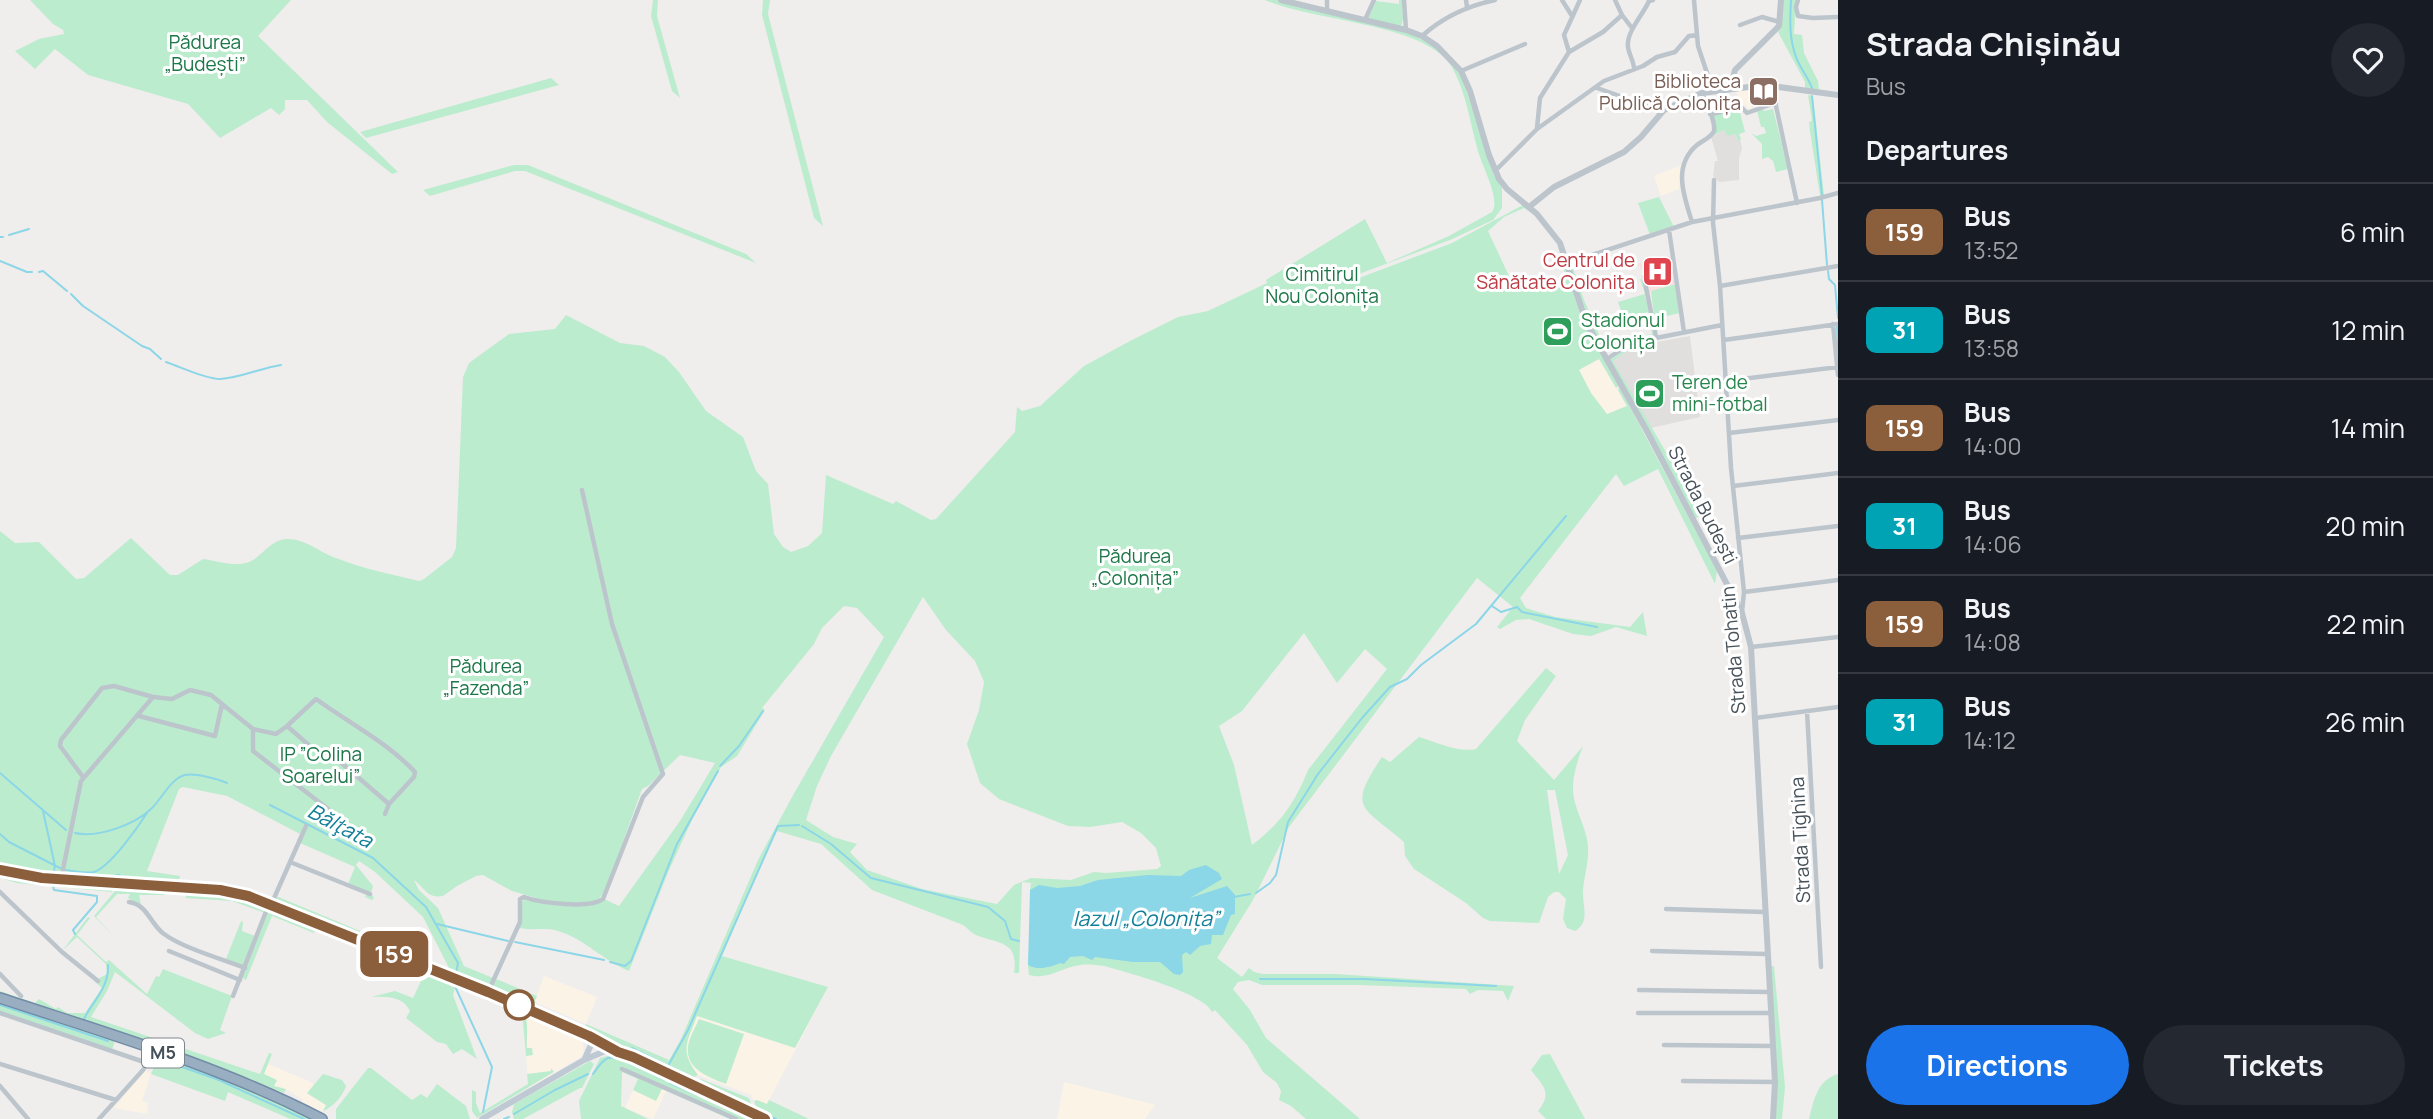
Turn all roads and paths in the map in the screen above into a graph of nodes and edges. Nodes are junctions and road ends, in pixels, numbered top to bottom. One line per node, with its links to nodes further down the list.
1 (1283, 0): 15 (street, Strada Budești)
2 (1327, 0): 15 (street)
3 (1374, 0): 19 (street)
4 (1404, 0): 23 (street)
5 (1466, 0): 14 (street)
6 (1495, 0): 14 (street)
7 (1562, 0): 17 (street)
8 (1580, 0): 17 (street)
9 (1615, 0): 16 (street)
10 (1650, 0): 22 (street)
11 (1694, 0): 24 (street)
12 (1781, 0): 20 (street)
13 (1798, 0): 18 (street)
14 (1467, 7): 25 (street)
15 (1327, 12): 19 (street, Strada Budești)
16 (1622, 15): 22 (street); 27 (street)
17 (1572, 16): 27 (street)
18 (1838, 18)
19 (1366, 20): 23 (street, Strada Budești)
20 (1780, 24): 21 (street); 32 (street)
21 (1740, 26)
22 (1632, 28): 28 (street)
23 (1406, 30): 25 (street, Strada Budești)
24 (1697, 35): 28 (street); 33 (street)
25 (1422, 36): 29 (street, Strada Budești)
26 (1525, 44): 29 (street)
27 (1569, 52): 39 (street)
28 (1634, 69): 31 (street)
29 (1461, 71): 40 (street, Strada Budești)
30 (1775, 86): 32 (street); 35 (street); 36 (street)
31 (1597, 88): 37 (street); 39 (street)
32 (1730, 88): 33 (street)
33 (1713, 91): 34 (street)
34 (1703, 93): 37 (street); 38 (street)
35 (1838, 95)
36 (1775, 103): 38 (street); 43 (street)
37 (1660, 113): 44 (street)
38 (1710, 114): 46 (street)
39 (1537, 128): 40 (street)
40 (1495, 171): 44 (street, Strada Budești)
41 (1714, 180): 45 (street, Strada Tohatin)
42 (1838, 193): 43 (street)
43 (1797, 203): 45 (street)
44 (1529, 207): 48 (street, Strada Budești)
45 (1713, 217): 46 (street); 51 (street, Strada Tohatin)
46 (1692, 222): 47 (street)
47 (1670, 230): 48 (street); 54 (street)
48 (1566, 260): 58 (street, Strada Budești)
49 (1838, 266): 51 (street)
50 (1644, 277): 55 (street)
51 (1720, 286): 53 (street, Strada Tohatin)
52 (1836, 324): 56 (street); 60 (street)
53 (1722, 325): 54 (street); 56 (street, Strada Tohatin)
54 (1684, 332): 55 (street)
55 (1656, 337): 57 (street)
56 (1724, 340): 62 (street, Strada Tohatin)
57 (1632, 342): 58 (street); 59 (street)
58 (1600, 349): 59 (street, Strada Budești)
59 (1606, 360): 72 (street, Strada Budești)
60 (1838, 367): 61 (street); 62 (street)
61 (1838, 375)
62 (1726, 381): 64 (street, Strada Tohatin)
63 (1838, 420): 64 (street)
64 (1729, 433): 66 (street, Strada Tohatin)
65 (1838, 473): 66 (street)
66 (1733, 486): 69 (street, Strada Tohatin)
67 (582, 490): 106 (street)
68 (1838, 526): 69 (street)
69 (1738, 538): 71 (street, Strada Tohatin)
70 (1838, 580): 71 (street)
71 (1744, 592): 72 (street, Strada Tohatin)
72 (1742, 613): 74 (street, Strada Tohatin)
73 (1838, 637): 74 (street)
74 (1751, 647): 80 (street, Strada Tohatin)
75 (153, 697): 76 (street); 79 (street); 83 (street)
76 (222, 704): 79 (street); 82 (street)
77 (1838, 707): 78 (street)
78 (1807, 711): 80 (street); 100 (street, Strada Tighina)
79 (139, 716): 83 (street)
80 (1755, 718): 96 (street, Strada Tohatin)
81 (288, 726): 82 (street); 84 (street); 84 (street)
82 (253, 729): 86 (street)
83 (83, 777): 90 (street)
84 (389, 804): 85 (street)
85 (385, 814)
86 (332, 822)
87 (306, 826): 88 (street)
88 (290, 862): 92 (street); 94 (street)
89 (0, 870): 90 (street)
90 (61, 879): 94 (street)
91 (0, 892): 104 (street)
92 (370, 894)
93 (128, 902): 101 (street)
94 (270, 905): 101 (street); 106 (street)
95 (1666, 909): 96 (street)
96 (1764, 912): 99 (street, Strada Tohatin)
97 (169, 951): 103 (street)
98 (1652, 951): 99 (street)
99 (1766, 954): 107 (street, Strada Tohatin)
100 (1821, 967)
101 (245, 968): 103 (street)
102 (0, 975): 108 (street)
103 (240, 980): 109 (street)
104 (98, 981)
105 (1639, 990): 107 (street)
106 (488, 992): 114 (street)
107 (1769, 992): 113 (street, Strada Tohatin)
108 (21, 996)
109 (233, 996)
110 (0, 998): 117 (highway, M5)
111 (0, 1013): 120 (street)
112 (1638, 1013): 113 (street)
113 (1770, 1013): 116 (street, Strada Tohatin)
114 (586, 1035): 118 (street); 119 (main road)
115 (1664, 1045): 116 (street)
116 (1773, 1046): 124 (street, Strada Tohatin)
117 (154, 1050): 120 (street); 129 (highway, M5)
118 (618, 1052): 119 (main road); 132 (main road)
119 (584, 1060): 130 (main road)
120 (148, 1063): 126 (street)
121 (0, 1064): 126 (street)
122 (622, 1069): 131 (street)
123 (1683, 1081): 124 (street)
124 (1775, 1082): 133 (street, Strada Tohatin)
125 (0, 1086): 127 (street)
126 (116, 1100): 128 (street)
127 (29, 1119)
128 (99, 1119)
129 (322, 1119)
130 (482, 1119)
131 (736, 1119)
132 (765, 1119)
133 (1773, 1119)

